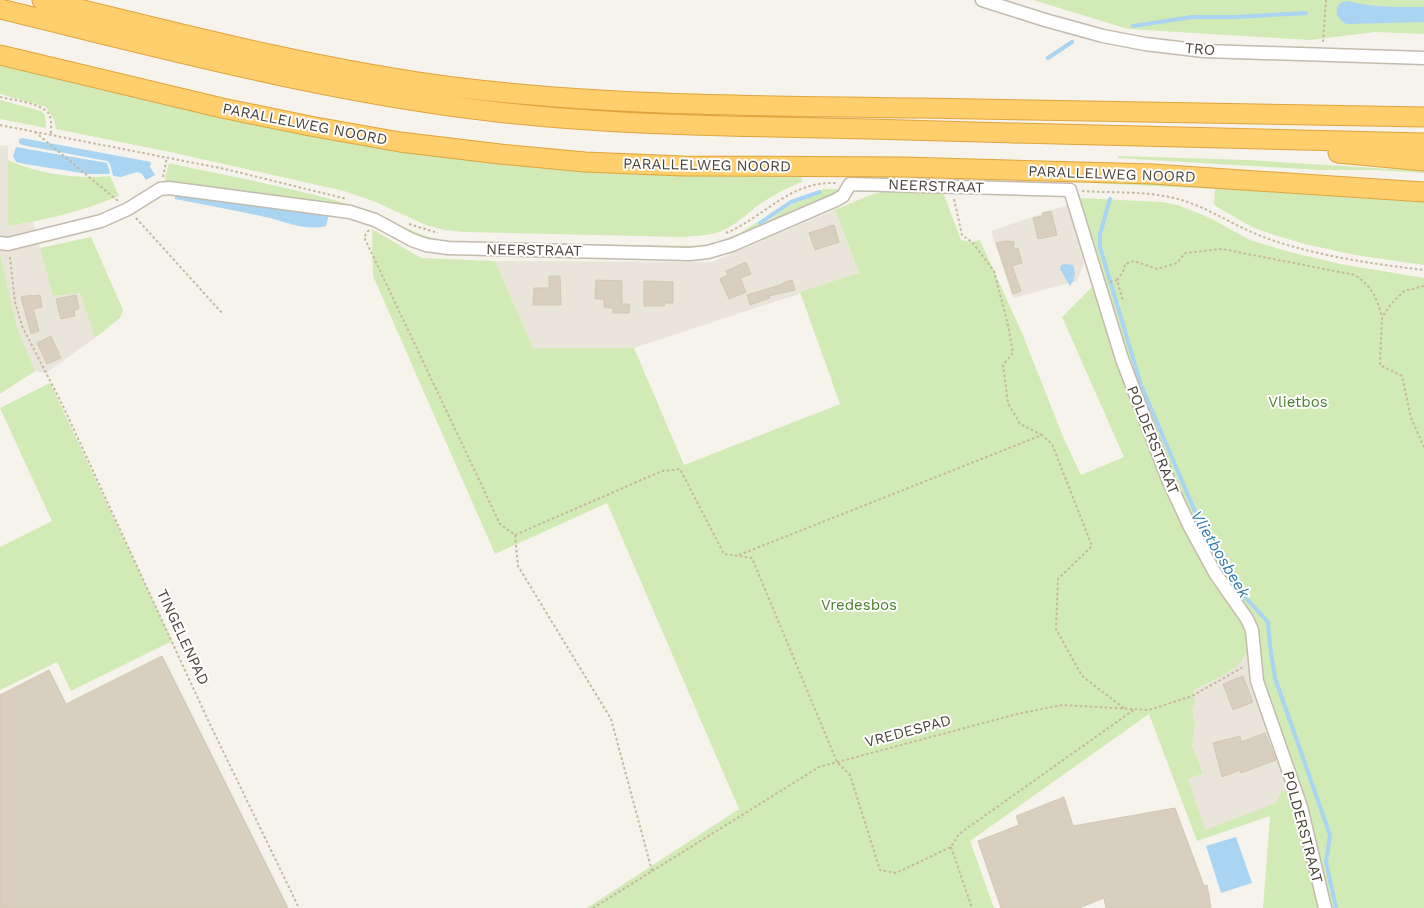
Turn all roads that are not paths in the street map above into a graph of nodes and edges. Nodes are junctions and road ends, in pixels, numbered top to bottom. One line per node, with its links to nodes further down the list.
1 (42, 0): 7 (highway)
2 (982, 0): 6 (street, TRO)
3 (3, 11): 8 (highway)
4 (0, 45): 11 (highway, PARALLELWEG NOORD)
5 (0, 55): 13 (highway, PARALLELWEG NOORD)
6 (1424, 58)
7 (1424, 117)
8 (1232, 140): 9 (highway); 10 (highway)
9 (1424, 143)
10 (1424, 161)
11 (1424, 182)
12 (1070, 190): 14 (street, NEERSTRAAT); 15 (street, POLDERSTRAAT)
13 (1424, 192)
14 (4, 243)
15 (1325, 908)

